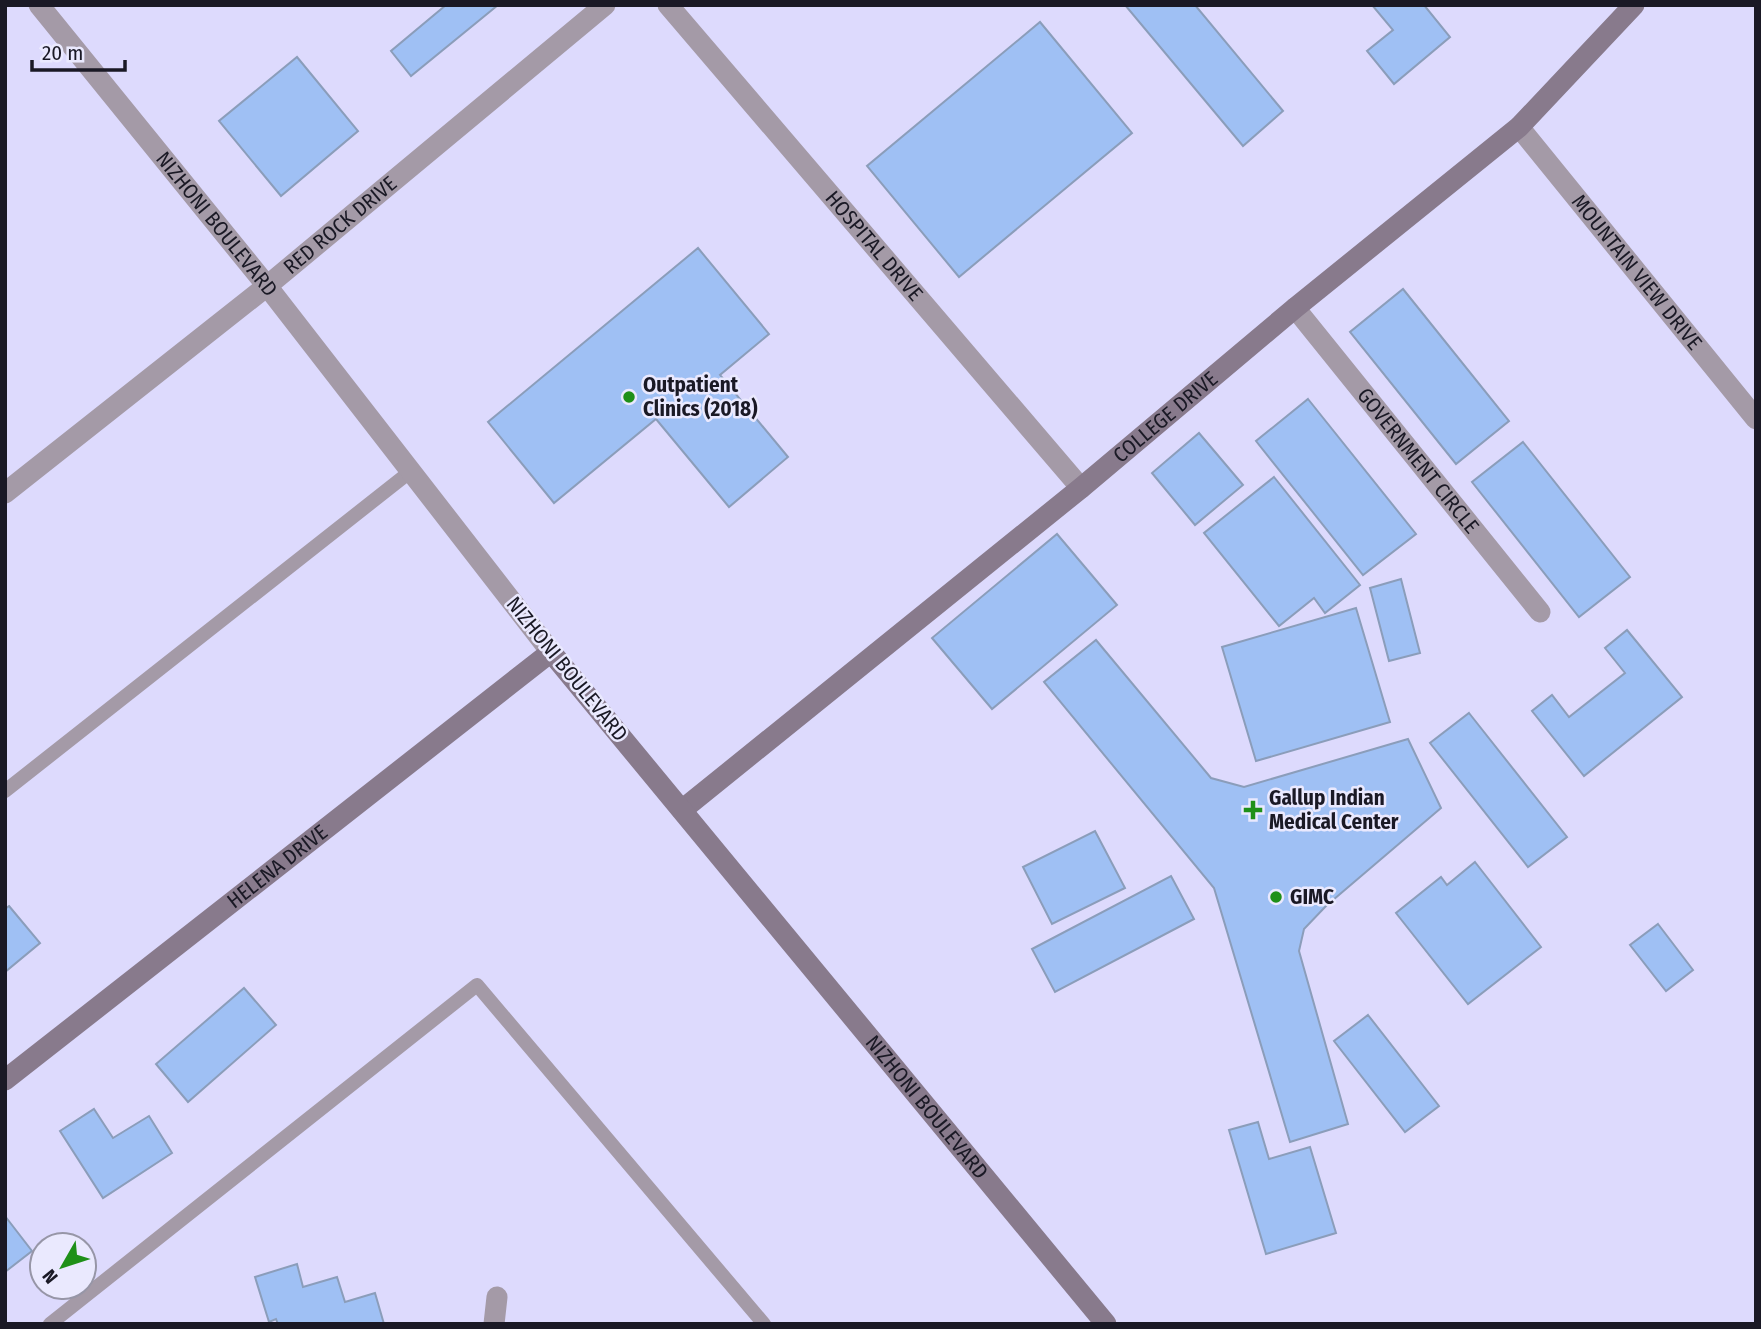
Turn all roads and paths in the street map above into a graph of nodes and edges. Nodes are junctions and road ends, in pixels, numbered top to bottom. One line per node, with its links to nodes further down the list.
1 (39, 5): 6 (street, NIZHONI BOULEVARD)
2 (605, 5): 6 (street, RED ROCK DRIVE)
3 (668, 5): 10 (street, HOSPITAL DRIVE)
4 (1634, 5): 5 (main road, COLLEGE DRIVE)
5 (1519, 127): 7 (main road, COLLEGE DRIVE); 8 (street, MOUNTAIN VIEW DRIVE)
6 (267, 286): 9 (street, NIZHONI BOULEVARD); 11 (street, RED ROCK DRIVE)
7 (1295, 308): 10 (main road, COLLEGE DRIVE); 12 (street, GOVERNMENT CIRCLE)
8 (1756, 419)
9 (411, 471): 13 (street, NIZHONI BOULEVARD); 14 (lane)
10 (1081, 488): 15 (main road, COLLEGE DRIVE)
11 (5, 493)
12 (1540, 612)
13 (551, 652): 15 (main road, NIZHONI BOULEVARD); 16 (main road, HELENA DRIVE)
14 (5, 791)
15 (682, 810): 21 (main road, NIZHONI BOULEVARD)
16 (5, 1080)
17 (497, 1297): 19 (street)
18 (50, 1324): 20 (lane)
19 (494, 1324)
20 (764, 1324)
21 (1106, 1324)

